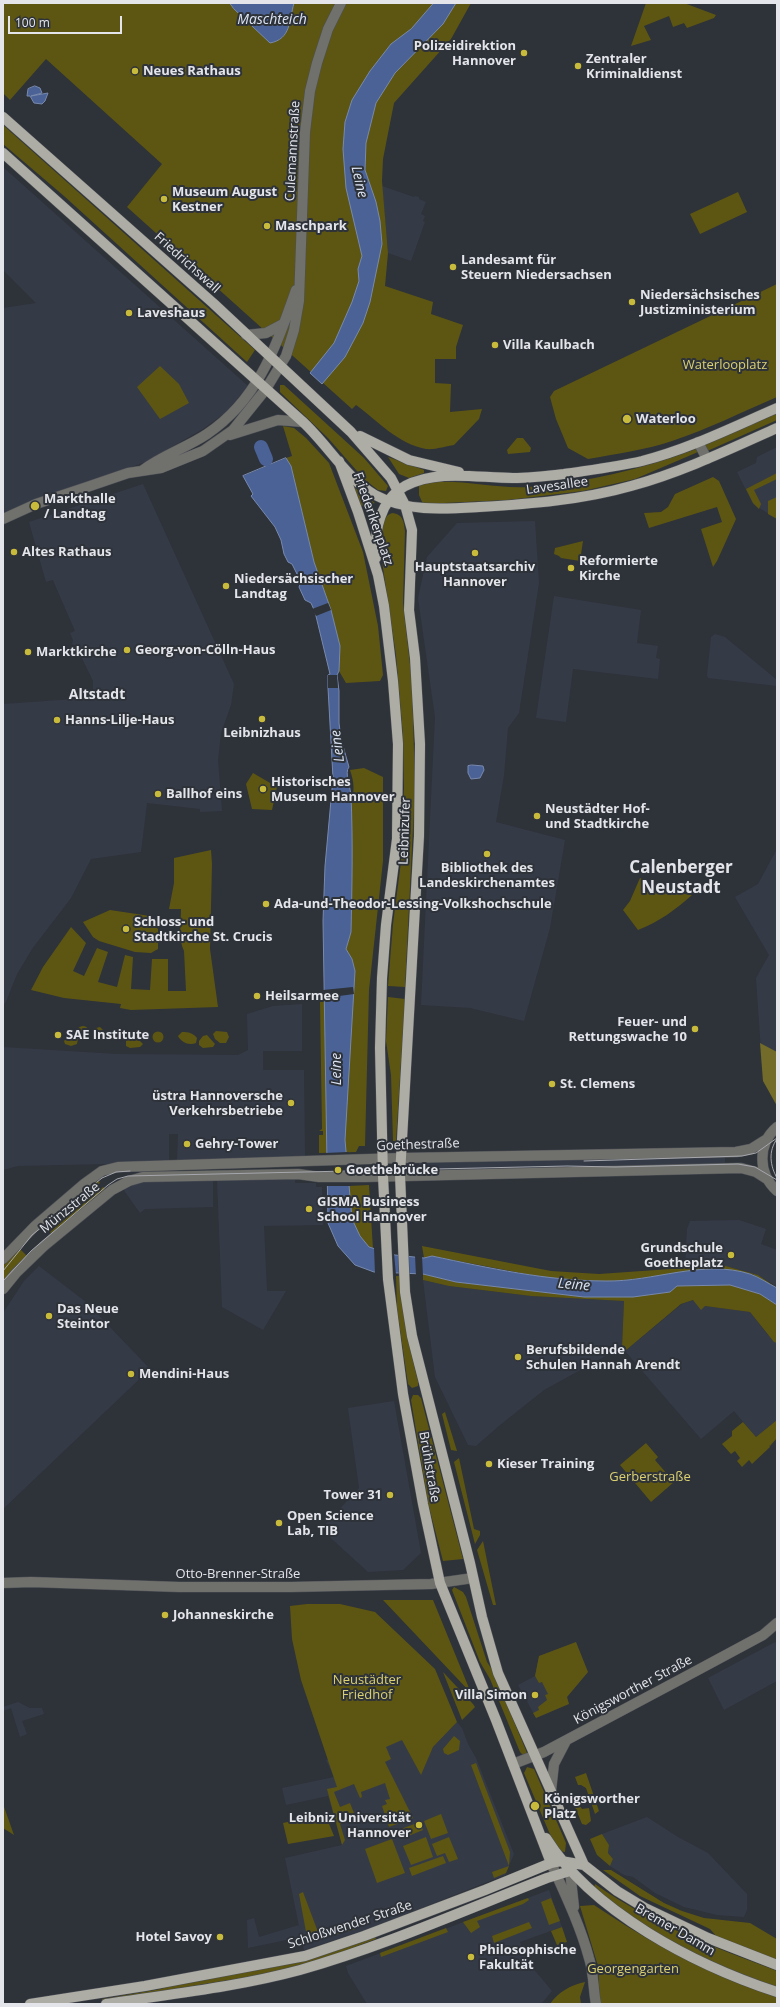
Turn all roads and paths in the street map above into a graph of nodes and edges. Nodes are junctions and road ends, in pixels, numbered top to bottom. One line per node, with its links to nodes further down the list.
1 (341, 3): 4 (street, Culemannstraße)
2 (3, 117): 6 (main road, Friedrichswall)
3 (3, 152): 9 (main road)
4 (299, 282): 5 (street, Culemannstraße); 8 (street, Culemannstraße)
5 (283, 324): 6 (street); 7 (street, Culemannstraße)
6 (246, 334): 7 (main road, Friedrichswall)
7 (271, 357): 8 (main road, Friedrichswall); 9 (street, Culemannstraße)
8 (280, 366): 10 (street, Culemannstraße); 14 (main road, Friedrichswall)
9 (257, 381): 10 (main road); 19 (street, Culemannstraße)
10 (266, 389): 12 (main road); 15 (street, Culemannstraße)
11 (777, 408): 16 (main road, Lavesallee)
12 (303, 422): 15 (street); 18 (main road)
13 (777, 428): 17 (main road, Lavesallee)
14 (351, 432): 20 (main road); 21 (main road, Friederikenplatz)
15 (222, 438): 19 (street)
16 (698, 442): 17 (street); 20 (main road, Lavesallee)
17 (707, 459): 23 (main road, Lavesallee)
18 (339, 461): 22 (main road, Friederikenplatz); 25 (main road, Friederikenplatz)
19 (143, 470): 24 (street)
20 (480, 476): 21 (main road, Friederikenplatz)
21 (399, 490): 22 (main road, Friederikenplatz); 23 (main road, Friederikenplatz)
22 (390, 501): 23 (main road, Friederikenplatz); 25 (main road, Friederikenplatz)
23 (406, 505): 28 (main road, Leibnizufer)
24 (3, 519)
25 (378, 575): 29 (main road, Leibnizufer)
26 (777, 1127): 27 (street)
27 (767, 1139): 28 (street, Goethestraße); 33 (street)
28 (401, 1158): 29 (street, Goethestraße); 31 (main road, Brühlstraße)
29 (383, 1160): 30 (street, Goethestraße); 32 (main road, Brühlstraße)
30 (175, 1171): 32 (street, Goethestraße); 34 (street, Goethestraße); 36 (street, Goethestraße)
31 (400, 1175): 32 (street, Goethestraße); 33 (street, Goethestraße); 39 (main road, Brühlstraße)
32 (383, 1176): 41 (main road, Brühlstraße)
33 (767, 1179): 35 (street)
34 (112, 1190): 38 (street, Münzstraße)
35 (777, 1191)
36 (74, 1193): 37 (street, Münzstraße)
37 (3, 1259)
38 (3, 1289)
39 (473, 1578): 41 (street, Otto-Brenner-Straße); 46 (main road, Brühlstraße)
40 (3, 1583): 41 (street, Otto-Brenner-Straße)
41 (440, 1583): 47 (main road, Brühlstraße)
42 (777, 1623): 44 (street, Königsworther Straße)
43 (777, 1631): 44 (street, Königsworther Straße)
44 (763, 1635): 45 (street, Königsworther Straße)
45 (567, 1740): 46 (street, Königsworther Straße); 48 (street)
46 (535, 1755): 47 (street, Königsworther Straße); 48 (main road)
47 (513, 1764): 50 (main road)
48 (551, 1791): 49 (main road)
49 (573, 1844): 51 (main road); 52 (main road)
50 (556, 1862): 52 (main road); 53 (street); 57 (main road, Schloßwender Straße)
51 (584, 1865): 52 (main road); 55 (main road, Bremer Damm)
52 (571, 1866): 53 (main road); 54 (street); 56 (main road, Bremer Damm)
53 (556, 1875): 54 (street); 58 (main road, Schloßwender Straße)
54 (576, 1919): 59 (street)
55 (777, 1965)
56 (777, 1992)
57 (30, 2004)
58 (106, 2004)
59 (596, 2004)

